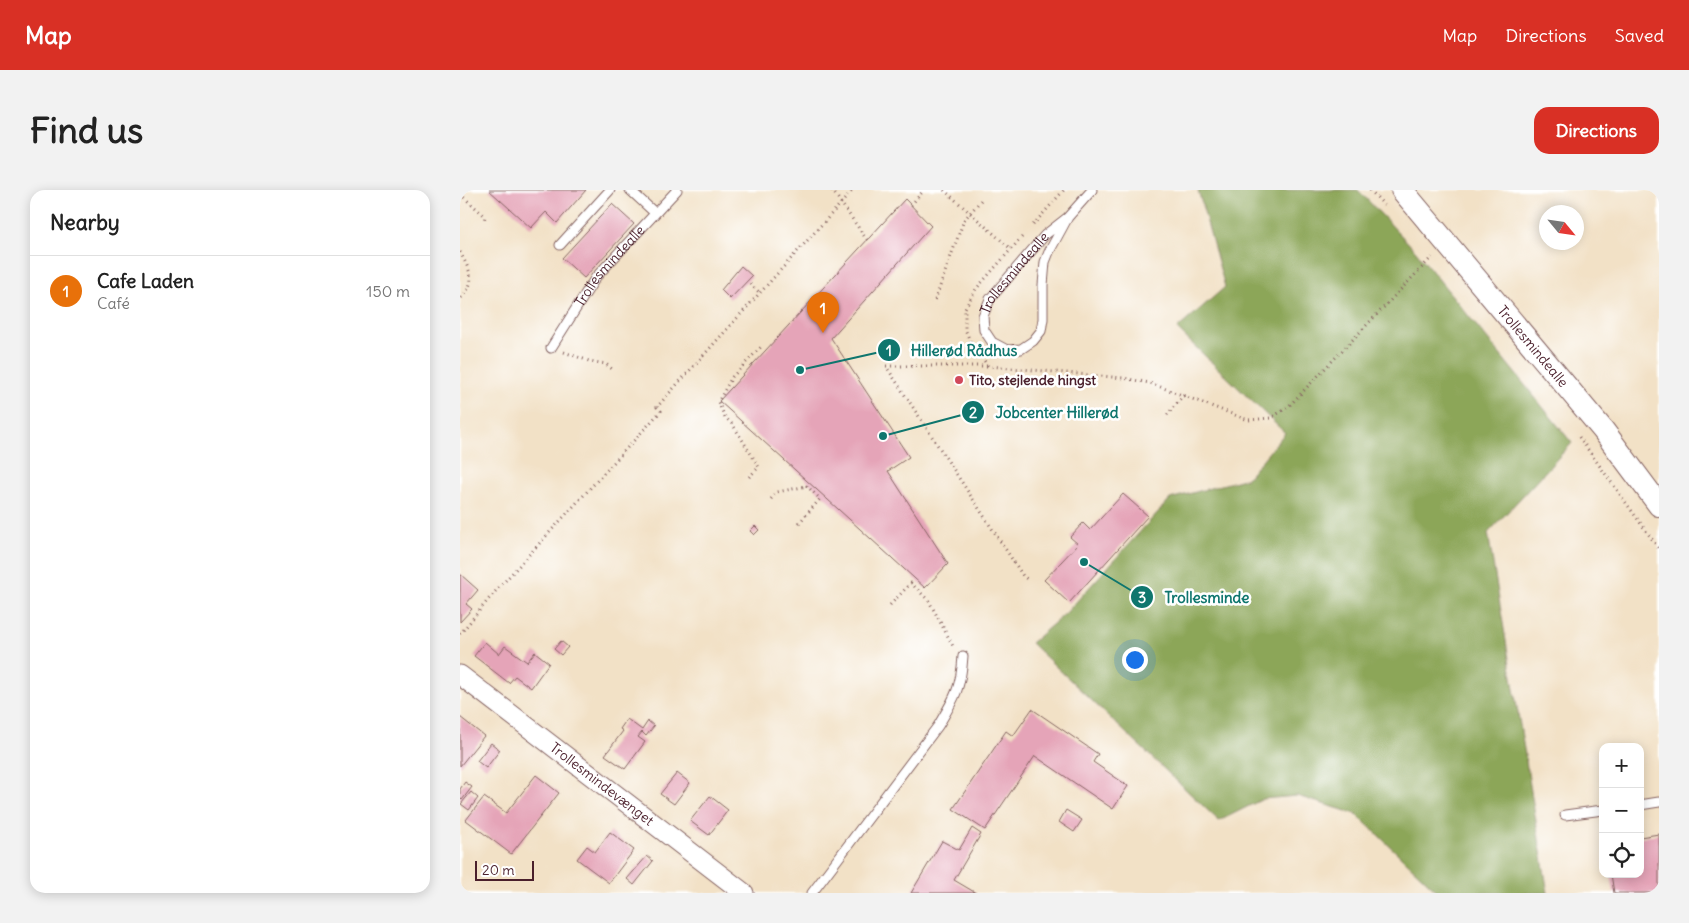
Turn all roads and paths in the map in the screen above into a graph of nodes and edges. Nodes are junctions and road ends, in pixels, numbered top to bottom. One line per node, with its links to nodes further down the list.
1 (610, 190): 25 (lane)
2 (630, 190): 17 (lane)
3 (677, 190): 17 (lane, Trollesmindealle)
4 (832, 190): 14 (path)
5 (853, 190): 14 (path)
6 (924, 190): 15 (path)
7 (944, 190): 18 (path)
8 (1064, 190): 21 (path)
9 (1092, 190): 19 (lane, Trollesmindealle)
10 (1370, 190): 16 (path)
11 (1402, 190): 24 (street, Trollesmindealle)
12 (460, 194): 20 (path)
13 (982, 199): 18 (path)
14 (841, 203): 23 (path); 32 (path)
15 (911, 205)
16 (1389, 210)
17 (655, 213): 36 (lane, Trollesmindealle)
18 (970, 213): 26 (path); 34 (path)
19 (1068, 218): 19 (lane, Trollesmindealle)
20 (484, 222)
21 (1031, 227)
22 (1024, 234): 26 (path)
23 (867, 240)
24 (1447, 242): 29 (path); 44 (street, Trollesmindealle)
25 (560, 245)
26 (1011, 249): 37 (path)
27 (460, 252): 33 (path)
28 (1425, 252): 29 (path)
29 (1430, 259): 30 (path); 39 (path)
30 (1437, 266)
31 (750, 284): 32 (path)
32 (760, 293): 51 (path)
33 (460, 299)
34 (934, 300)
35 (761, 346): 42 (path)
36 (551, 348): 38 (path)
37 (988, 366): 39 (path); 47 (path)
38 (612, 369)
39 (1184, 395): 40 (path)
40 (1166, 415)
41 (1575, 431): 46 (path)
42 (749, 477)
43 (771, 499): 45 (path)
44 (1659, 505)
45 (799, 524)
46 (1659, 549)
47 (1028, 580)
48 (919, 582): 49 (path)
49 (915, 587): 50 (path); 52 (path)
50 (890, 605)
51 (460, 634)
52 (954, 647)
53 (963, 656): 60 (lane)
54 (460, 676): 59 (street, Trollesmindevænget)
55 (1659, 802): 56 (lane)
56 (1644, 804)
57 (1599, 811): 58 (lane)
58 (1565, 815)
59 (744, 893)
60 (812, 893)

